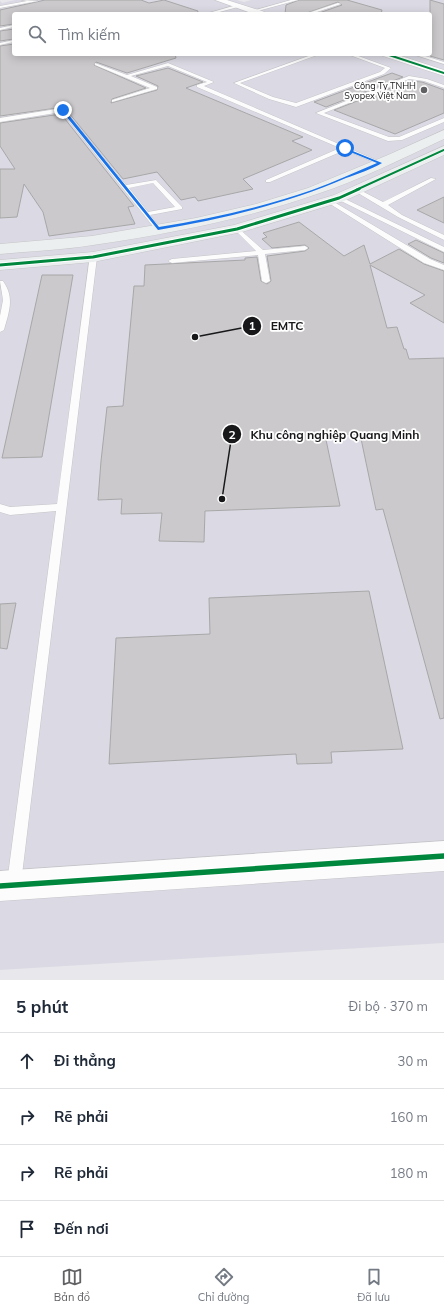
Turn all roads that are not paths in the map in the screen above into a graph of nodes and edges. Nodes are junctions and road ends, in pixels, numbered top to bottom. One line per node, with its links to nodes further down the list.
1 (24, 0): 2 (lane)
2 (37, 0): 7 (lane)
3 (219, 0): 6 (street)
4 (296, 0): 10 (lane)
5 (339, 4): 11 (lane)
6 (237, 6): 8 (lane); 9 (street)
7 (0, 7)
8 (214, 12)
9 (255, 12)
10 (261, 12)
11 (313, 12)
12 (12, 26): 13 (lane)
13 (0, 29)
14 (12, 41): 15 (lane)
15 (0, 44)
16 (312, 56): 17 (lane)
17 (355, 56)
18 (392, 56): 22 (street)
19 (421, 56): 20 (lane)
20 (444, 63)
21 (97, 64): 23 (lane)
22 (444, 73)
23 (127, 76): 25 (lane); 29 (lane)
24 (444, 86): 27 (lane)
25 (114, 101)
26 (0, 120): 34 (lane)
27 (444, 120)
28 (444, 134): 31 (street)
29 (345, 148): 31 (lane); 33 (lane)
30 (444, 150): 35 (street)
31 (380, 163): 39 (street)
32 (433, 179): 37 (lane)
33 (268, 181)
34 (124, 187): 38 (lane); 38 (lane)
35 (356, 190): 36 (street); 37 (lane)
36 (334, 199): 40 (street); 44 (lane); 49 (lane)
37 (383, 205): 41 (lane)
38 (146, 214): 39 (lane)
39 (158, 229): 43 (street)
40 (237, 229): 45 (lane); 46 (street)
41 (444, 238)
42 (304, 248): 45 (lane)
43 (0, 249)
44 (444, 250)
45 (262, 252): 47 (lane); 50 (lane)
46 (93, 257): 48 (street); 53 (lane)
47 (172, 261)
48 (0, 265)
49 (444, 268)
50 (266, 281)
51 (0, 283): 52 (lane)
52 (0, 330)
53 (62, 507): 54 (lane); 56 (lane)
54 (0, 508)
55 (444, 856): 56 (street)
56 (7, 885)

